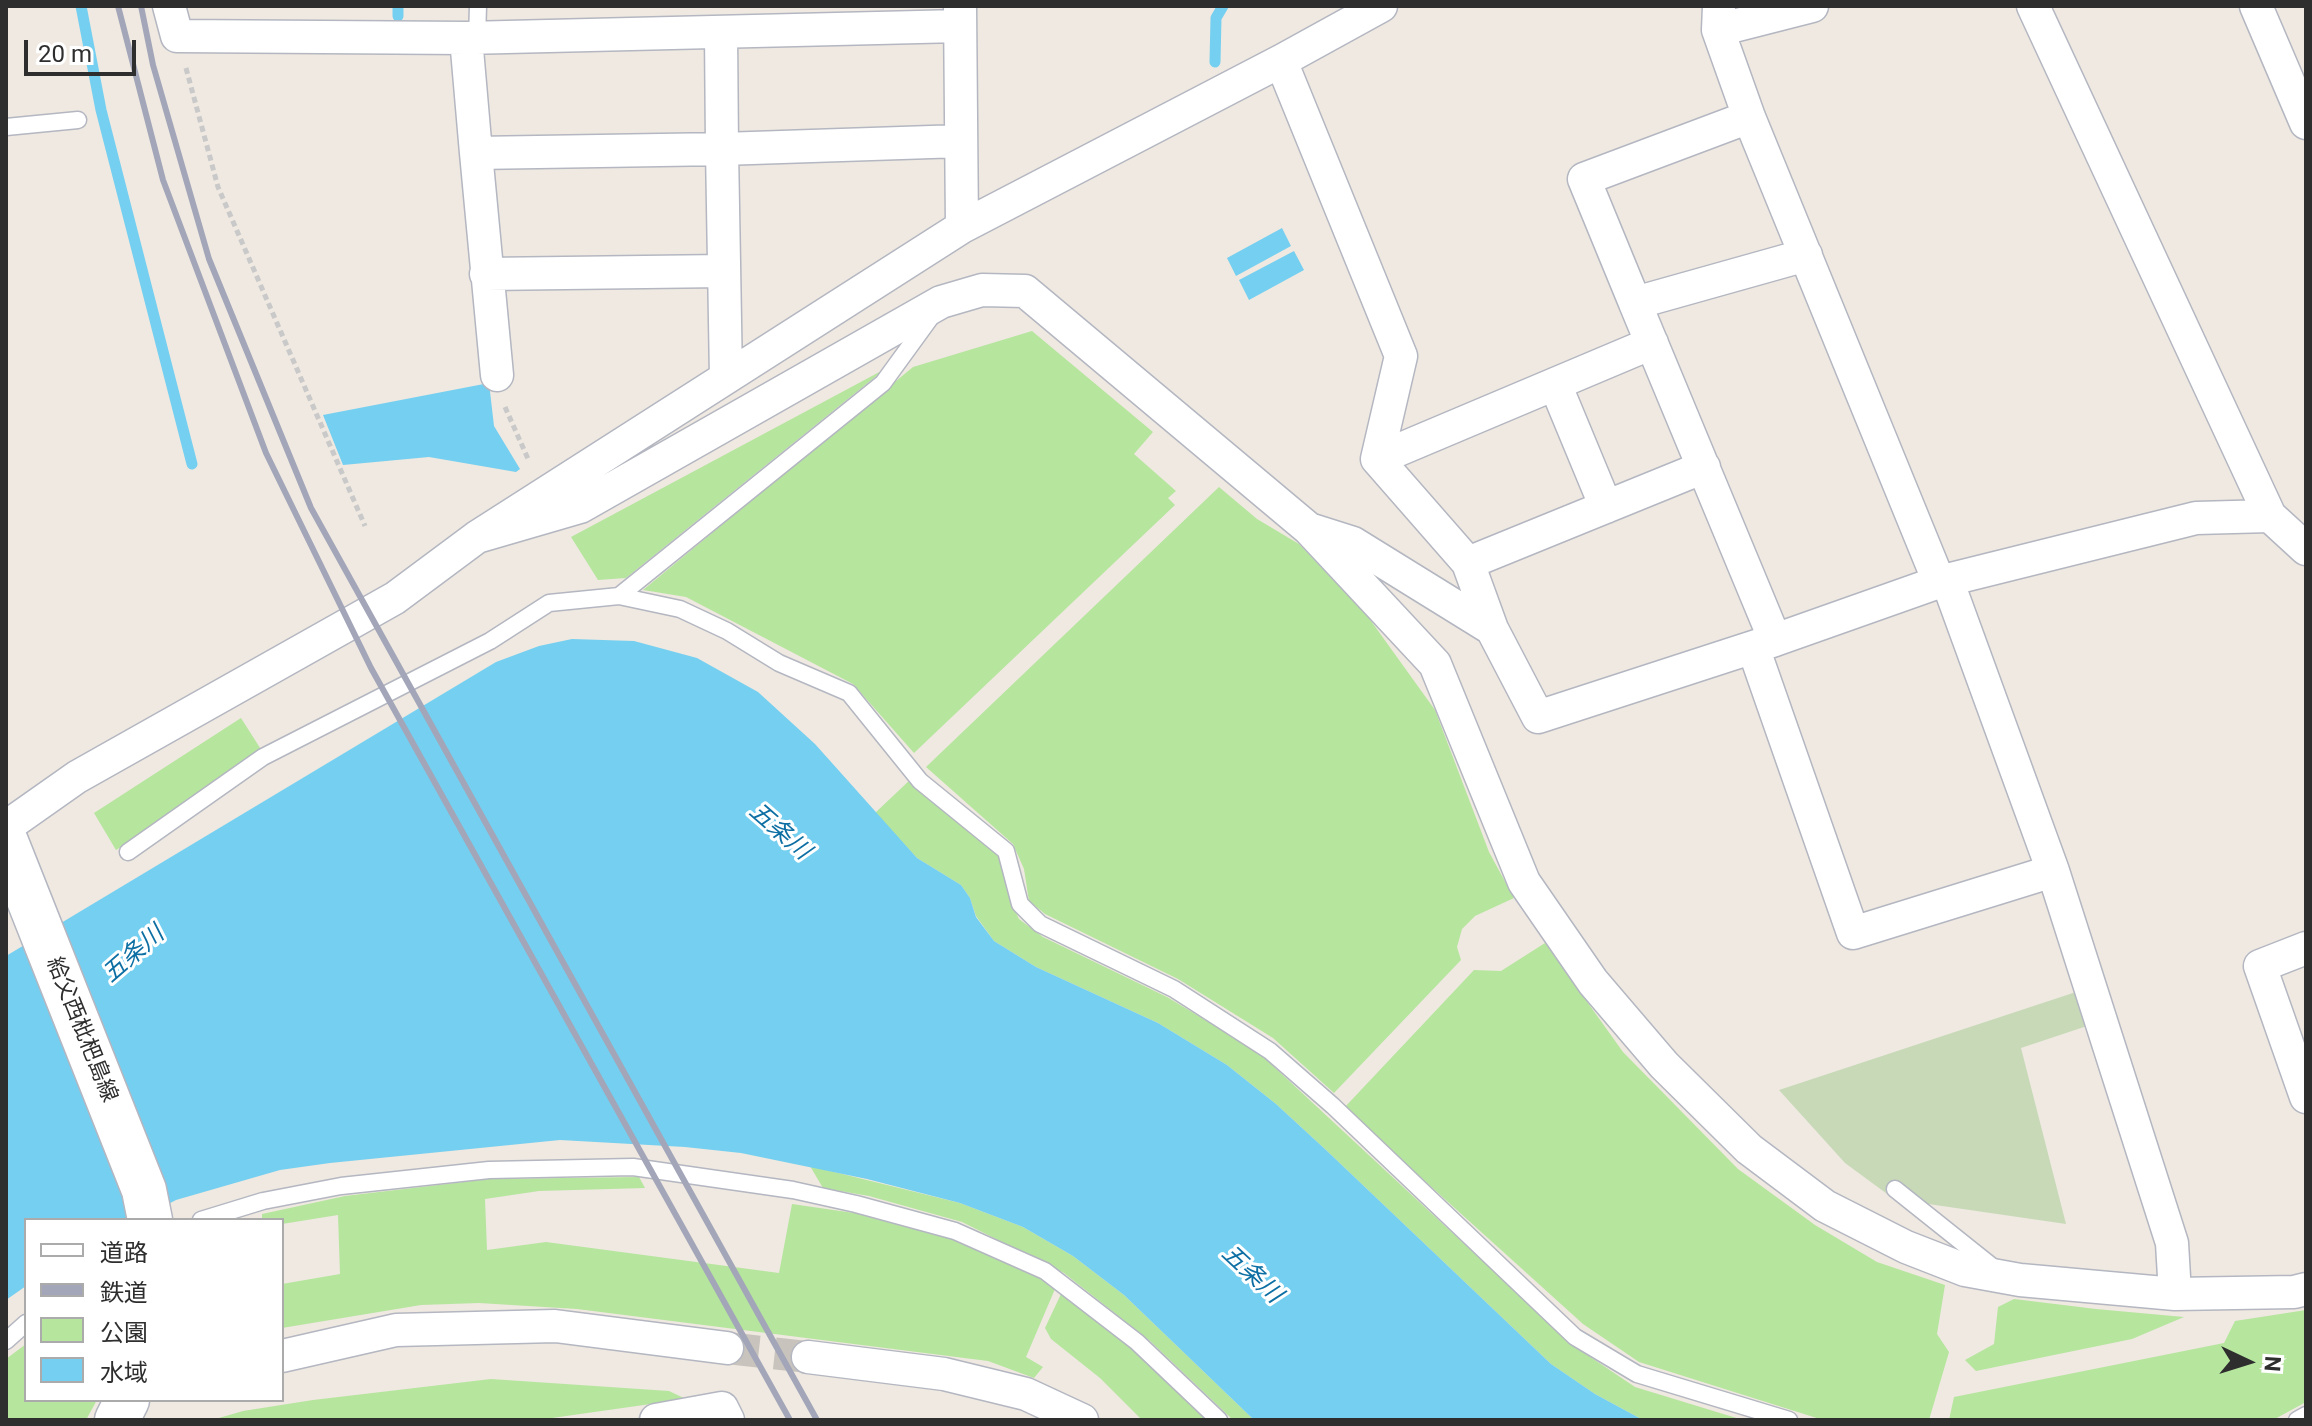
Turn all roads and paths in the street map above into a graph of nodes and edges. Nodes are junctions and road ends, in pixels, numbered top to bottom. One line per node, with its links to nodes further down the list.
1 (478, 6): 10 (lane)
2 (1381, 6): 11 (street)
3 (1812, 6): 7 (street)
4 (2033, 6): 33 (street)
5 (2256, 6): 14 (street)
6 (960, 16): 9 (street); 16 (street)
7 (1718, 18): 12 (street)
8 (173, 21): 10 (street); 34 (path)
9 (717, 24): 10 (street); 17 (street)
10 (472, 38): 18 (street)
11 (1281, 61): 19 (street); 29 (street)
12 (1749, 117): 20 (street); 24 (street)
13 (78, 120): 15 (lane)
14 (2306, 123)
15 (6, 127)
16 (961, 141): 17 (street); 19 (street)
17 (722, 149): 18 (street); 21 (street)
18 (476, 153): 22 (street)
19 (962, 227): 27 (street)
20 (1806, 255): 24 (street); 39 (street)
21 (724, 271): 22 (street); 27 (street)
22 (486, 274): 26 (street)
23 (941, 302): 35 (street); 36 (street); 40 (lane)
24 (1635, 303): 25 (street)
25 (1652, 343): 28 (street); 31 (street)
26 (497, 375): 30 (path)
27 (726, 378): 36 (street)
28 (1555, 384): 29 (street); 32 (street)
29 (1377, 459): 38 (street)
30 (529, 461)
31 (1704, 467): 32 (street); 42 (street)
32 (1606, 507): 38 (street)
33 (2270, 516): 37 (street); 39 (street)
34 (365, 526)
35 (1309, 529): 41 (street); 51 (street)
36 (477, 537): 43 (street)
37 (2306, 549)
38 (1468, 563): 41 (street)
39 (1943, 581): 42 (street); 45 (street)
40 (619, 596): 44 (lane); 66 (lane)
41 (1492, 629): 42 (street)
42 (1764, 643): 45 (street)
43 (8, 843): 49 (main road, 給父西枇杷島線)
44 (128, 852)
45 (2053, 871): 53 (street)
46 (2306, 948): 47 (street)
47 (2306, 1097)
48 (1895, 1189): 51 (lane)
49 (150, 1218)
50 (208, 1218): 65 (lane)
51 (2005, 1277): 53 (street)
52 (2306, 1289): 53 (street)
53 (2175, 1294)
54 (24, 1325): 55 (lane)
55 (6, 1341)
56 (727, 1348): 57 (street)
57 (284, 1356)
58 (808, 1357): 64 (street)
59 (126, 1402): 61 (main road)
60 (2306, 1415): 67 (lane)
61 (117, 1420)
62 (656, 1420): 63 (street)
63 (728, 1420)
64 (1082, 1420)
65 (1219, 1420)
66 (1789, 1420)
67 (2297, 1420)

